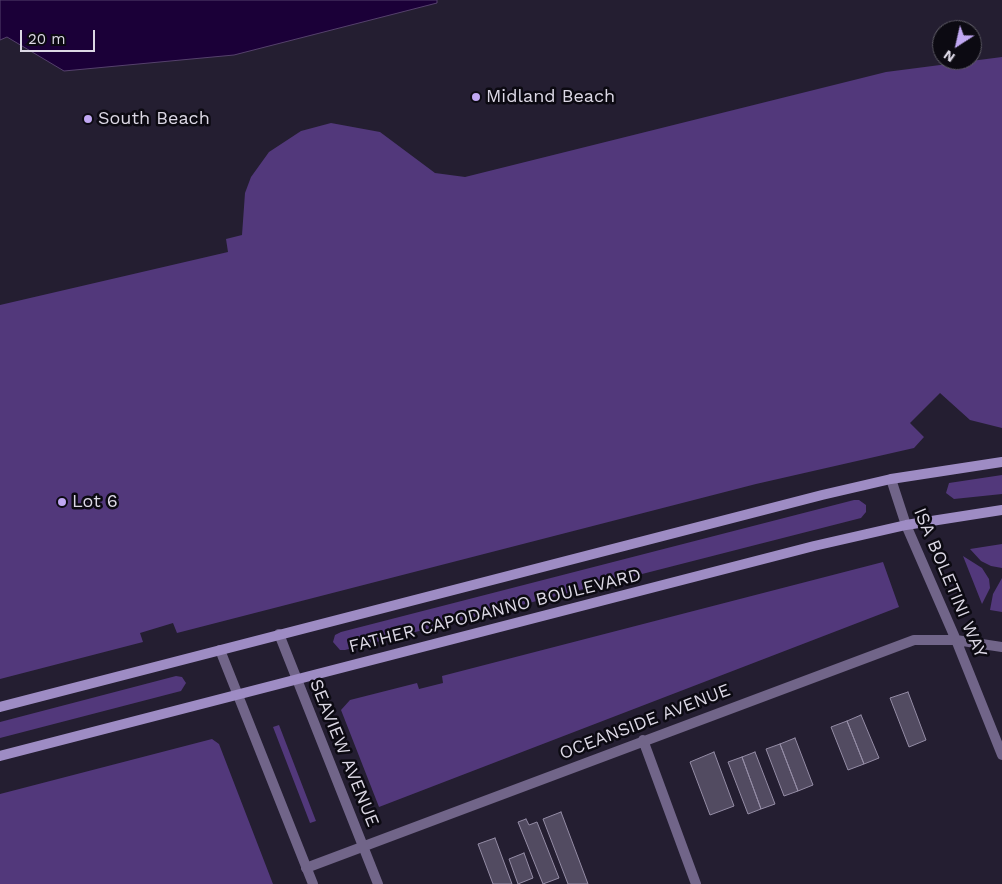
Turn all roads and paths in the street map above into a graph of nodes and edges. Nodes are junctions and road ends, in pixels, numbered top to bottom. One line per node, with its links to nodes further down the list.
1 (1002, 462): 2 (main road, FATHER CAPODANNO BOULEVARD)
2 (891, 479): 4 (street, ISA BOLETINI WAY); 5 (main road, FATHER CAPODANNO BOULEVARD)
3 (1002, 510): 4 (main road, FATHER CAPODANNO BOULEVARD)
4 (906, 525): 6 (street, ISA BOLETINI WAY); 9 (main road, FATHER CAPODANNO BOULEVARD)
5 (279, 634): 8 (main road, FATHER CAPODANNO BOULEVARD); 9 (street, SEAVIEW AVENUE)
6 (956, 640): 7 (street, OCEANSIDE AVENUE); 12 (street, OCEANSIDE AVENUE); 13 (street, ISA BOLETINI WAY)
7 (1002, 647)
8 (220, 650): 10 (street); 11 (main road, FATHER CAPODANNO BOULEVARD)
9 (297, 678): 10 (main road, FATHER CAPODANNO BOULEVARD); 15 (street, SEAVIEW AVENUE)
10 (236, 694): 14 (main road, FATHER CAPODANNO BOULEVARD); 16 (street)
11 (0, 707)
12 (642, 740): 15 (street, OCEANSIDE AVENUE); 19 (street)
13 (1002, 755)
14 (0, 756)
15 (363, 847): 16 (street, OCEANSIDE AVENUE); 18 (street, SEAVIEW AVENUE)
16 (306, 868): 17 (street)
17 (313, 884)
18 (378, 884)
19 (696, 884)

